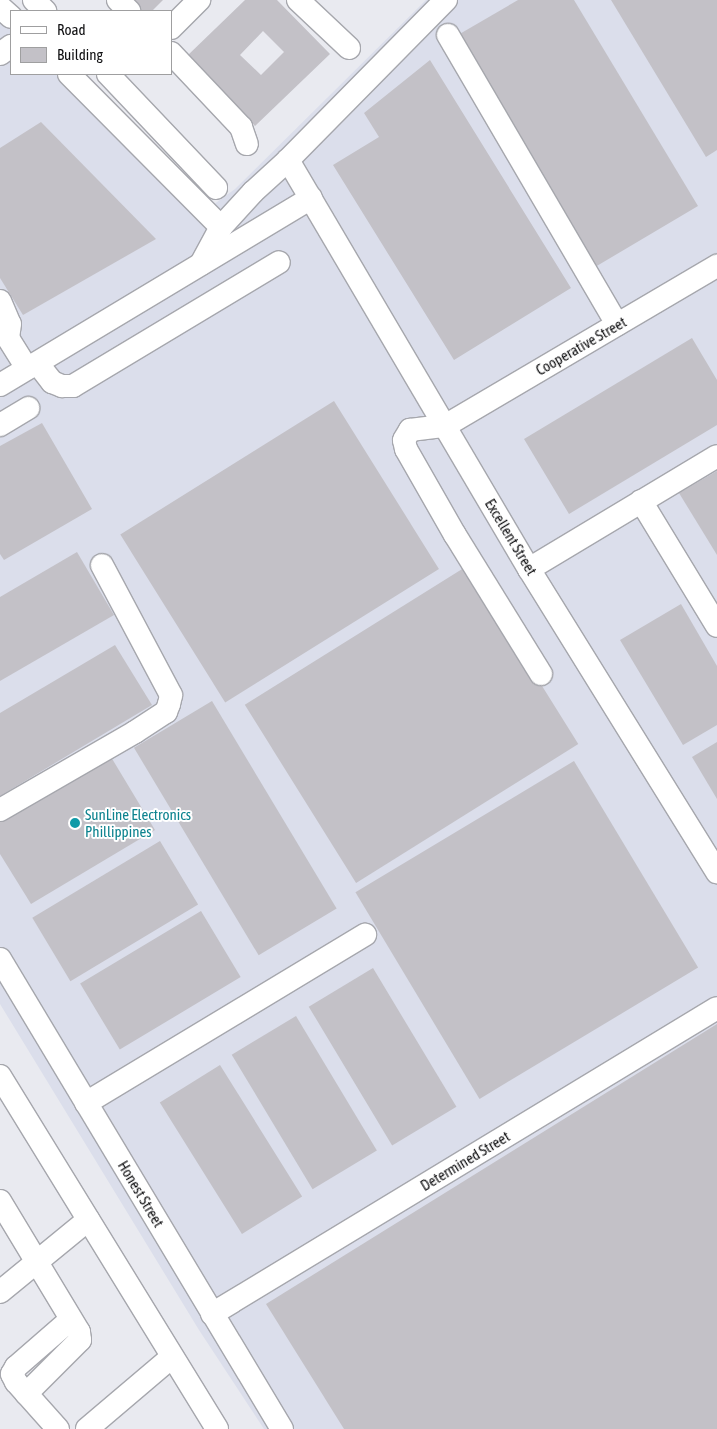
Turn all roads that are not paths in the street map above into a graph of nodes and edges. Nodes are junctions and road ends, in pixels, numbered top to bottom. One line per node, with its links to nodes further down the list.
1 (34, 0): 7 (street)
2 (118, 0): 8 (street)
3 (199, 0): 10 (street)
4 (298, 0): 12 (street)
5 (446, 0): 17 (street)
6 (0, 7): 9 (street)
7 (44, 10)
8 (129, 10)
9 (10, 17)
10 (172, 27)
11 (448, 35): 25 (street)
12 (349, 48)
13 (172, 54): 16 (street)
14 (70, 75): 20 (street)
15 (117, 77): 18 (street)
16 (247, 144)
17 (288, 160): 19 (street, Excellent Street); 20 (street)
18 (216, 188)
19 (311, 198): 22 (street); 31 (street, Excellent Street)
20 (221, 228): 22 (street)
21 (279, 262): 27 (street)
22 (201, 265): 27 (street)
23 (717, 266): 25 (street, Cooperative Street)
24 (0, 301): 26 (street)
25 (617, 324): 31 (street, Cooperative Street)
26 (4, 340): 27 (street)
27 (32, 367): 28 (street)
28 (0, 386)
29 (28, 408): 30 (street)
30 (0, 425)
31 (445, 426): 35 (street, Excellent Street); 37 (street)
32 (717, 456): 33 (street)
33 (641, 502): 35 (street); 36 (street)
34 (102, 565): 38 (street)
35 (529, 569): 39 (street, Excellent Street)
36 (717, 626)
37 (541, 674)
38 (0, 810)
39 (717, 872)
40 (365, 935): 44 (street)
41 (0, 959): 44 (street, Honest Street)
42 (717, 1008): 49 (street, Determined Street)
43 (1, 1082): 46 (street)
44 (86, 1103): 49 (street, Honest Street)
45 (1, 1205): 47 (street)
46 (88, 1220): 47 (street); 50 (street)
47 (35, 1263): 48 (street); 51 (street)
48 (0, 1292)
49 (212, 1314): 54 (street, Honest Street)
50 (172, 1357): 52 (street); 53 (street)
51 (58, 1429)
52 (87, 1429)
53 (217, 1429)
54 (282, 1429)

